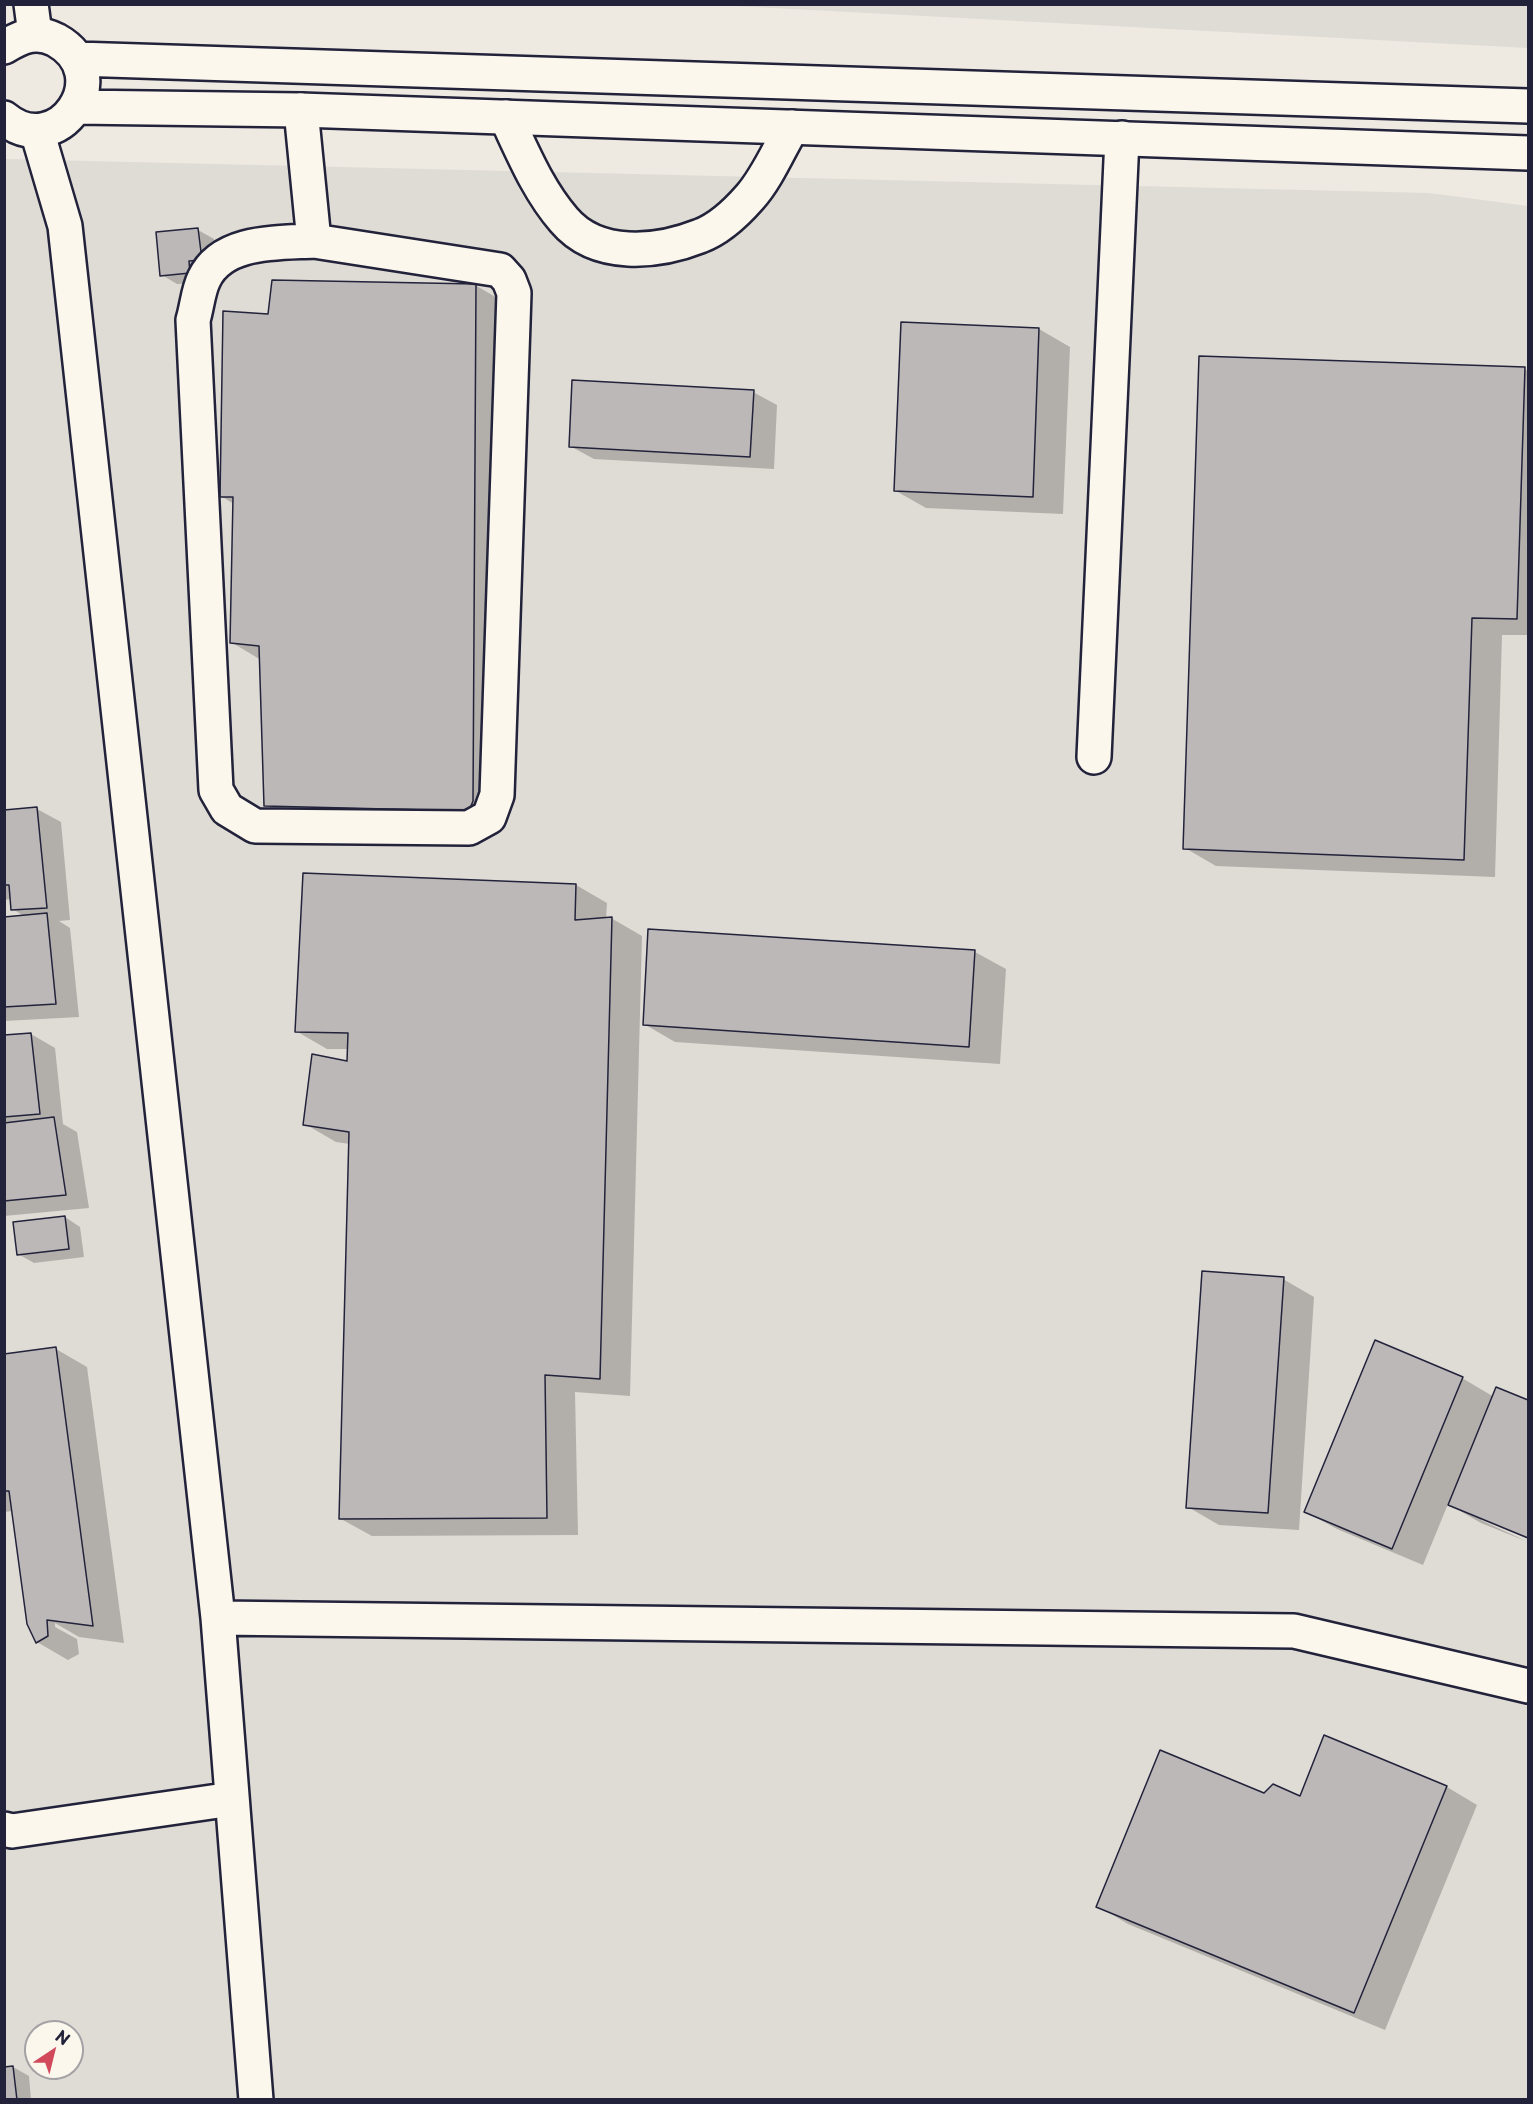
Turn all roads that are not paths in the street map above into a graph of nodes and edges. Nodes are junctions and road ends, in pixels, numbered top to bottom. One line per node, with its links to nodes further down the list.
1 (33, 19): 2 (main road); 3 (main road)
2 (4, 47)
3 (77, 59): 4 (main road); 5 (main road)
4 (1528, 106)
5 (75, 107): 6 (main road); 10 (main road)
6 (301, 110): 7 (main road); 13 (main road)
7 (506, 117): 9 (main road); 9 (main road)
8 (4, 118): 10 (main road)
9 (792, 127): 11 (main road)
10 (37, 130): 15 (main road)
11 (1122, 138): 12 (main road); 14 (main road)
12 (1528, 153)
13 (314, 241): 13 (main road)
14 (1094, 757)
15 (218, 1617): 16 (main road); 17 (main road)
16 (1528, 1686)
17 (232, 1799): 18 (main road); 19 (main road)
18 (4, 1829)
19 (256, 2100)

